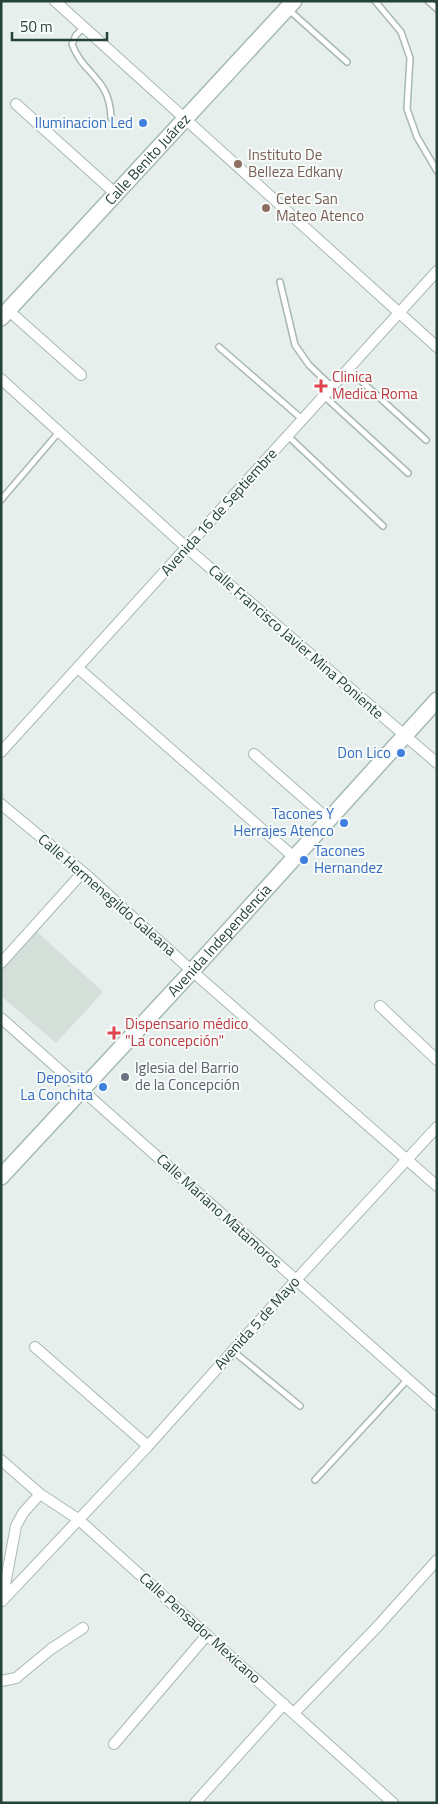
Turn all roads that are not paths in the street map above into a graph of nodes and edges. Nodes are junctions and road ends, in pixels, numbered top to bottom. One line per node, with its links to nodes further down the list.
1 (55, 1): 6 (street)
2 (375, 1): 11 (lane)
3 (428, 1): 5 (lane)
4 (291, 5): 7 (lane); 10 (main road, Calle Benito Juárez)
5 (437, 9)
6 (84, 27): 9 (lane); 10 (street)
7 (347, 62)
8 (16, 104): 12 (street)
9 (111, 118)
10 (184, 120): 12 (main road, Calle Benito Juárez); 15 (street)
11 (437, 171)
12 (116, 194): 16 (main road, Calle Benito Juárez)
13 (437, 271): 15 (street, Avenida 16 de Septiembre)
14 (280, 282): 22 (lane)
15 (399, 313): 18 (street); 19 (street, Avenida 16 de Septiembre)
16 (5, 314): 20 (street)
17 (219, 347): 24 (lane)
18 (437, 347)
19 (348, 369): 22 (street, Avenida 16 de Septiembre); 27 (lane)
20 (81, 375)
21 (1, 379): 25 (street, Calle Francisco Javier Mina Poniente)
22 (332, 387): 23 (street, Avenida 16 de Septiembre)
23 (324, 396): 24 (street, Avenida 16 de Septiembre); 28 (lane)
24 (302, 420): 26 (street, Avenida 16 de Septiembre)
25 (59, 432): 29 (lane); 31 (street, Calle Francisco Javier Mina Poniente)
26 (288, 436): 30 (lane); 31 (street, Avenida 16 de Septiembre)
27 (426, 440)
28 (408, 473)
29 (1, 500)
30 (383, 526)
31 (187, 548): 32 (street, Avenida 16 de Septiembre); 34 (street, Calle Francisco Javier Mina Poniente)
32 (78, 668): 35 (street, Avenida 16 de Septiembre); 40 (street)
33 (437, 700): 34 (main road, Avenida Independencia)
34 (404, 735): 37 (street, Calle Francisco Javier Mina Poniente); 39 (main road, Avenida Independencia)
35 (1, 752)
36 (254, 754): 39 (street)
37 (437, 763)
38 (1, 804): 41 (street, Calle Hermenegildo Galeana)
39 (329, 820): 40 (main road, Avenida Independencia)
40 (295, 858): 43 (main road, Avenida Independencia)
41 (83, 872): 42 (street); 43 (street, Calle Hermenegildo Galeana)
42 (1, 962)
43 (192, 971): 47 (main road, Avenida Independencia); 49 (street, Calle Hermenegildo Galeana)
44 (380, 1006): 46 (street)
45 (1, 1018): 47 (street, Calle Mariano Matamoros)
46 (437, 1060)
47 (83, 1090): 50 (main road, Avenida Independencia); 52 (street, Calle Mariano Matamoros)
48 (437, 1127): 49 (street, Avenida 5 de Mayo)
49 (406, 1160): 51 (street, Calle Hermenegildo Galeana); 52 (street, Avenida 5 de Mayo)
50 (1, 1177)
51 (437, 1186)
52 (296, 1280): 54 (street, Avenida 5 de Mayo); 55 (street, Calle Mariano Matamoros)
53 (35, 1347): 58 (street)
54 (233, 1350): 57 (lane); 58 (street, Avenida 5 de Mayo)
55 (408, 1379): 56 (street, Calle Mariano Matamoros); 60 (lane)
56 (437, 1405)
57 (300, 1406)
58 (148, 1446): 62 (street, Avenida 5 de Mayo)
59 (1, 1460): 61 (street, Calle Pensador Mexicano)
60 (315, 1480)
61 (40, 1494): 62 (street, Calle Pensador Mexicano); 64 (street)
62 (78, 1519): 64 (street, Avenida 5 de Mayo); 66 (street, Calle Pensador Mexicano)
63 (437, 1560): 69 (street)
64 (2, 1602)
65 (83, 1628): 67 (street)
66 (207, 1635): 68 (street, Calle Pensador Mexicano); 70 (street)
67 (1, 1681)
68 (284, 1704): 69 (street, Calle Pensador Mexicano); 72 (street)
69 (294, 1713): 71 (street, Calle Pensador Mexicano)
70 (114, 1744)
71 (389, 1801)
72 (195, 1803)

